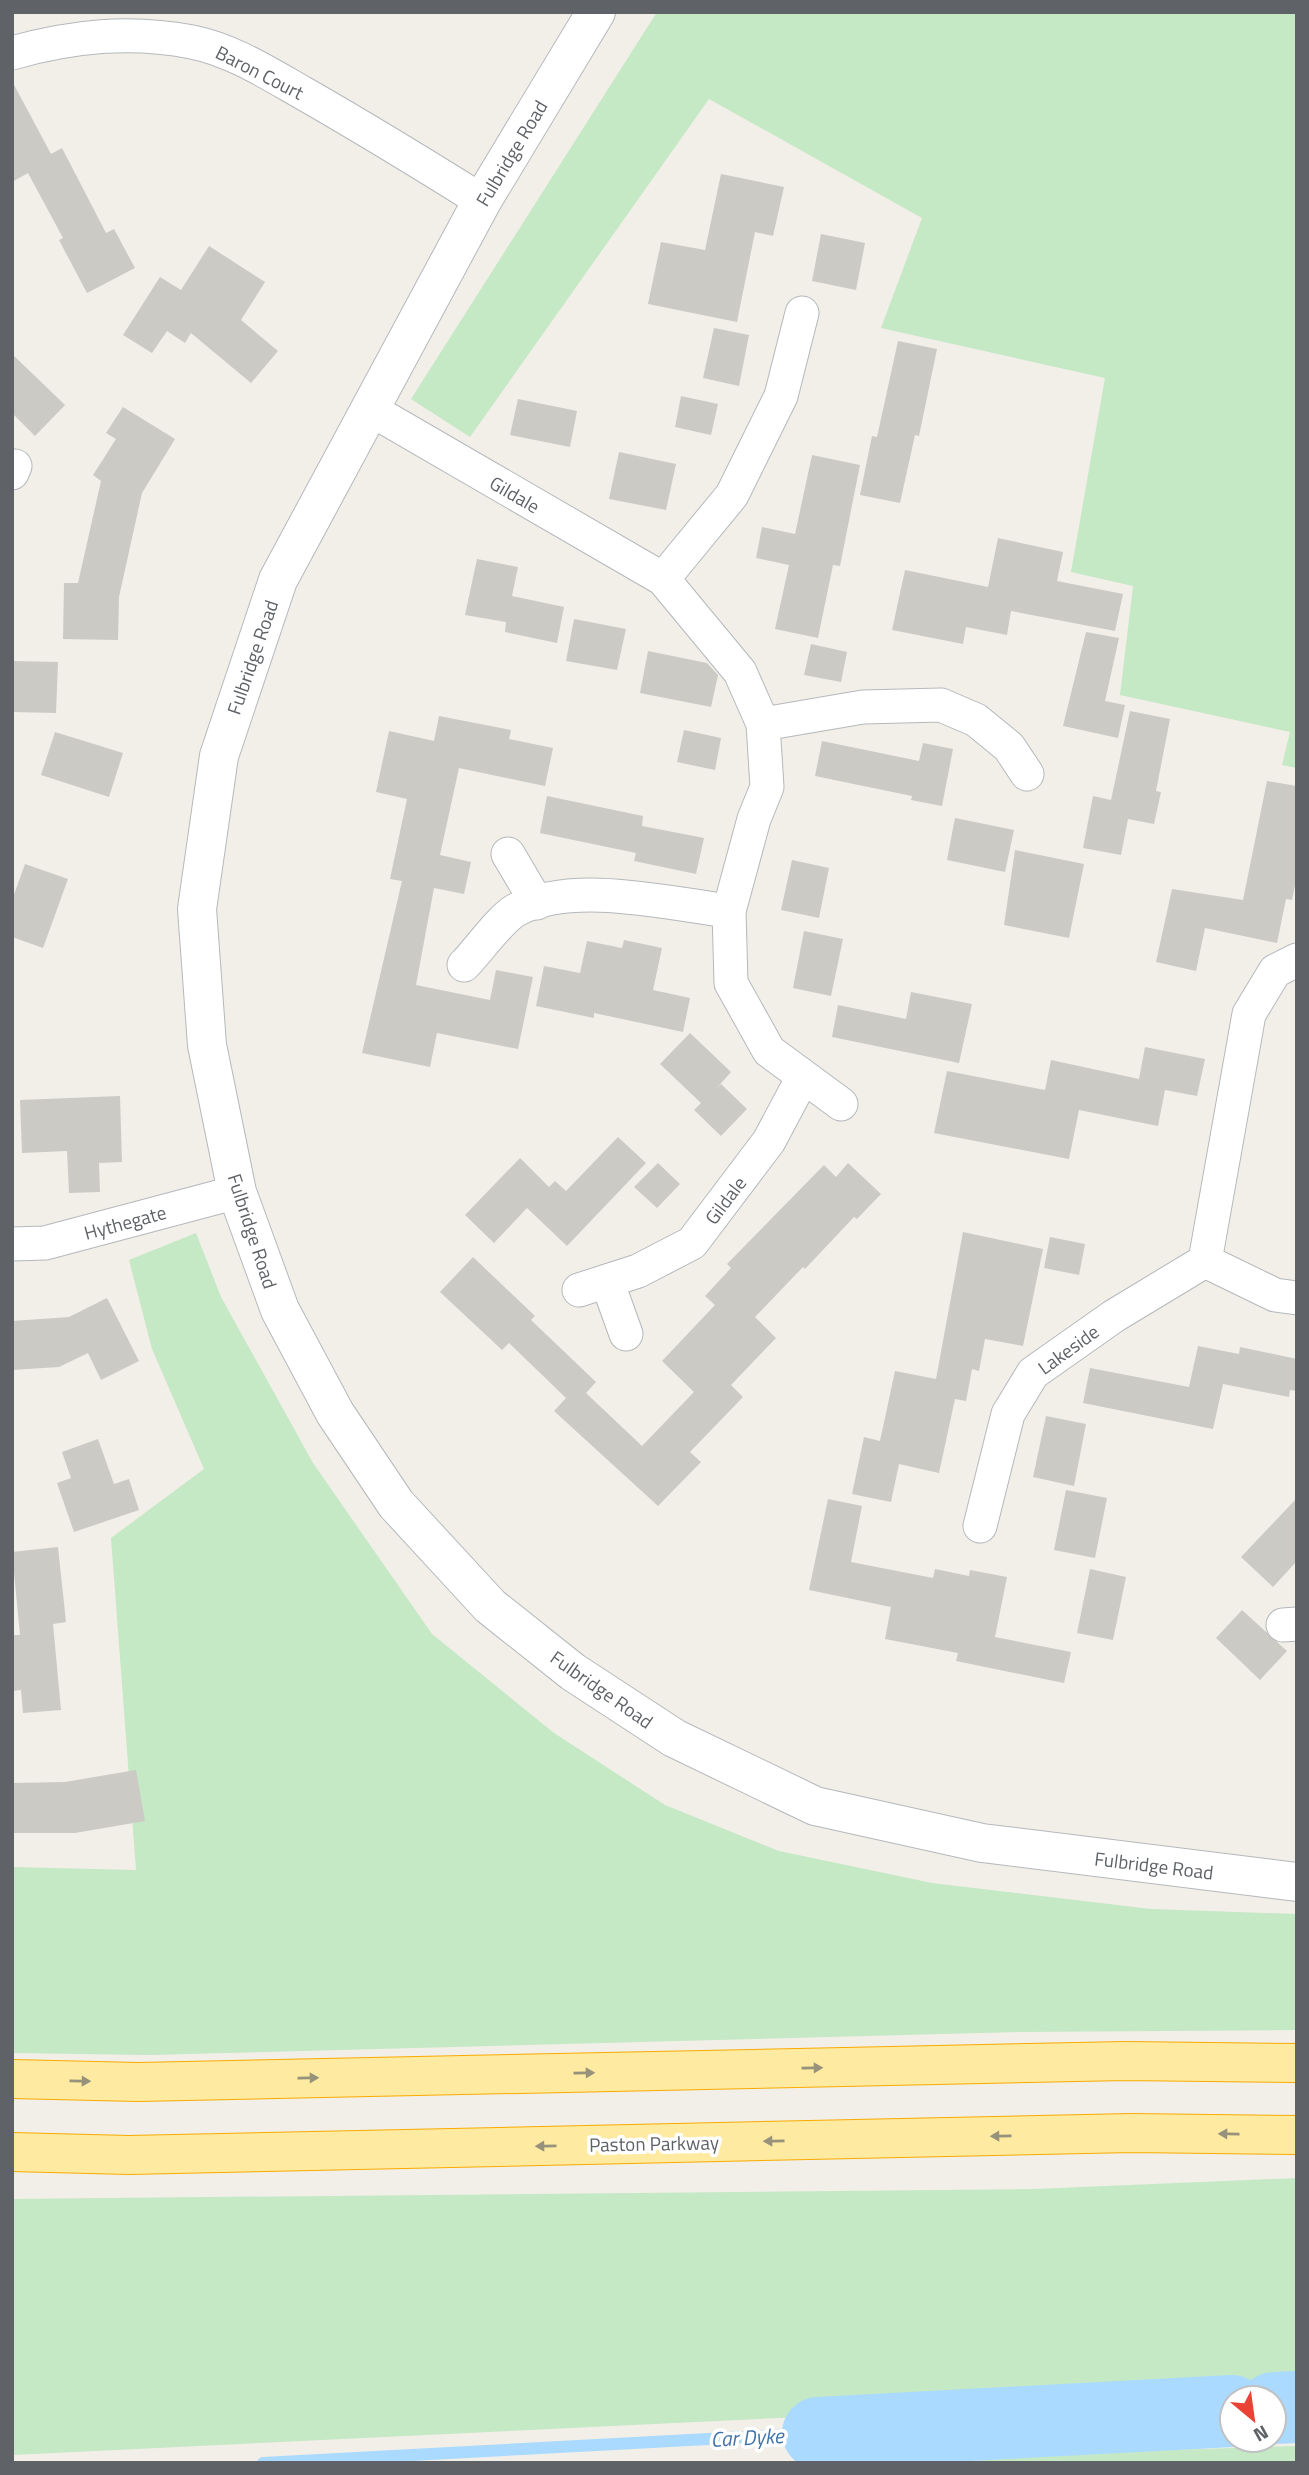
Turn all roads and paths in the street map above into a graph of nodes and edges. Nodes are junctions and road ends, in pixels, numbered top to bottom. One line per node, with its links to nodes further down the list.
1 (596, 12): 3 (street, Fulbridge Road)
2 (12, 53): 3 (street, Baron Court)
3 (482, 201): 5 (street, Fulbridge Road)
4 (802, 313): 6 (street)
5 (368, 408): 6 (street, Gildale); 16 (street, Fulbridge Road)
6 (663, 579): 7 (street, Gildale)
7 (763, 724): 8 (street); 11 (street, Gildale)
8 (1027, 774)
9 (508, 854): 10 (street)
10 (537, 903): 11 (street); 13 (street)
11 (729, 911): 14 (street, Gildale)
12 (1297, 960): 18 (street)
13 (464, 965)
14 (803, 1077): 15 (street, Gildale); 20 (street, Gildale)
15 (841, 1104)
16 (237, 1192): 17 (street, Hythegate); 22 (street, Fulbridge Road)
17 (12, 1244)
18 (1205, 1261): 19 (street); 21 (street, Lakeside)
19 (1297, 1298)
20 (626, 1334)
21 (980, 1526)
22 (1297, 1882)
23 (1297, 2063): 24 (highway, one-way to 23)
24 (12, 2079)
25 (1297, 2135): 26 (highway, Paston Parkway, one-way to 26)
26 (12, 2152)

